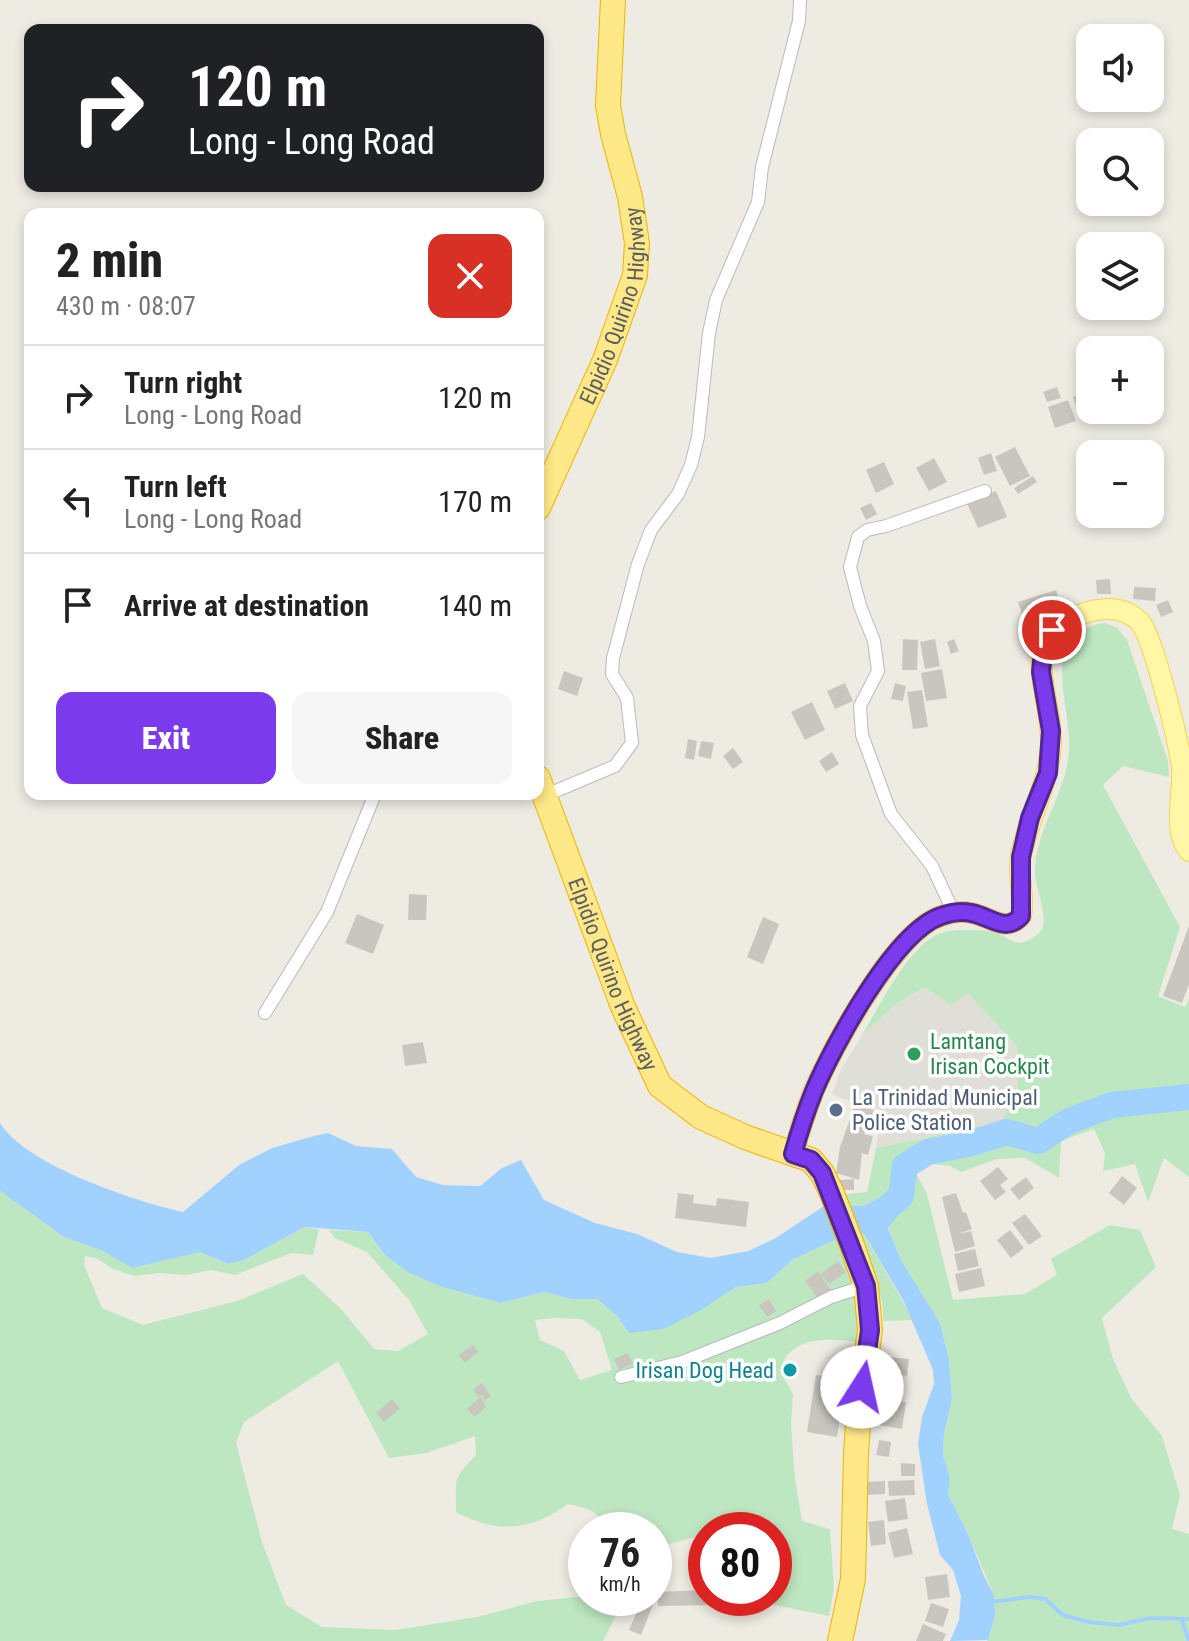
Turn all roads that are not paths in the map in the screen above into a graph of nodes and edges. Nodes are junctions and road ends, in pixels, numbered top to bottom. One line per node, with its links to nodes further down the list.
1 (613, 0): 4 (highway, Elpidio Quirino Highway)
2 (800, 0): 5 (street)
3 (985, 491): 9 (street)
4 (544, 495)
5 (544, 786)
6 (544, 795): 11 (highway, Elpidio Quirino Highway)
7 (373, 800): 10 (street)
8 (1189, 851): 9 (main road)
9 (954, 913): 11 (main road)
10 (265, 1013)
11 (793, 1154): 12 (highway, Elpidio Quirino Highway)
12 (866, 1286): 13 (street); 14 (highway, Elpidio Quirino Highway)
13 (621, 1377)
14 (840, 1641)

